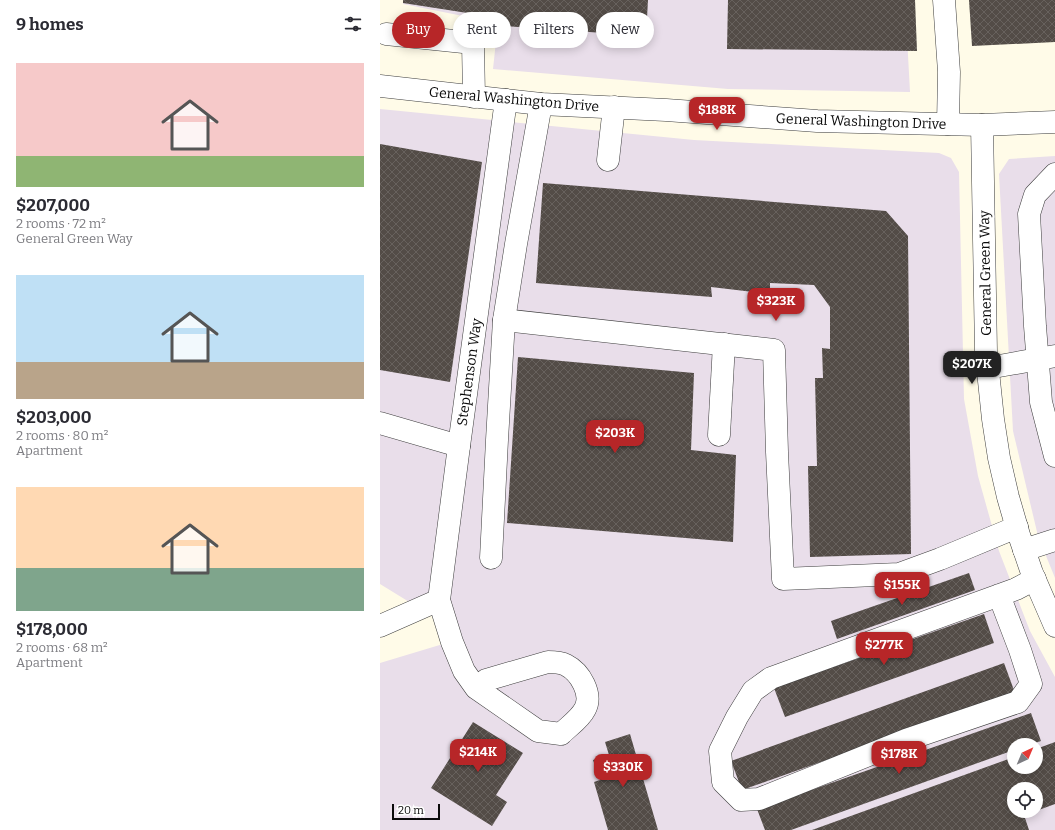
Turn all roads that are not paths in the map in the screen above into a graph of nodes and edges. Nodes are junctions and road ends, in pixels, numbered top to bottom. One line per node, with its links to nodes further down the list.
1 (944, 0): 9 (street)
2 (386, 34): 4 (street)
3 (380, 86): 4 (street, General Washington Drive)
4 (474, 97): 5 (street, General Washington Drive)
5 (506, 100): 6 (street, General Washington Drive); 19 (street, Stephenson Way)
6 (541, 104): 7 (street, General Washington Drive); 13 (street)
7 (614, 107): 9 (street, General Washington Drive); 11 (street)
8 (1055, 122): 10 (street, General Washington Drive)
9 (948, 124): 10 (street, General Washington Drive)
10 (982, 125): 16 (street, General Green Way)
11 (608, 160)
12 (1053, 179): 15 (street)
13 (504, 320): 14 (street); 24 (street)
14 (724, 344): 18 (street); 21 (street)
15 (1046, 358): 16 (street); 20 (street)
16 (988, 368): 21 (street, General Green Way)
17 (380, 423): 19 (street)
18 (719, 435)
19 (459, 446): 27 (street, Stephenson Way)
20 (1055, 456)
21 (1017, 527): 23 (street, General Green Way)
22 (1055, 540): 23 (street)
23 (1024, 550): 25 (street, General Green Way)
24 (491, 558)
25 (1035, 579): 26 (street); 29 (street, General Green Way)
26 (1000, 595): 26 (street)
27 (439, 600): 28 (street); 30 (street, Stephenson Way)
28 (380, 626)
29 (1055, 626)
30 (476, 688): 30 (street)

